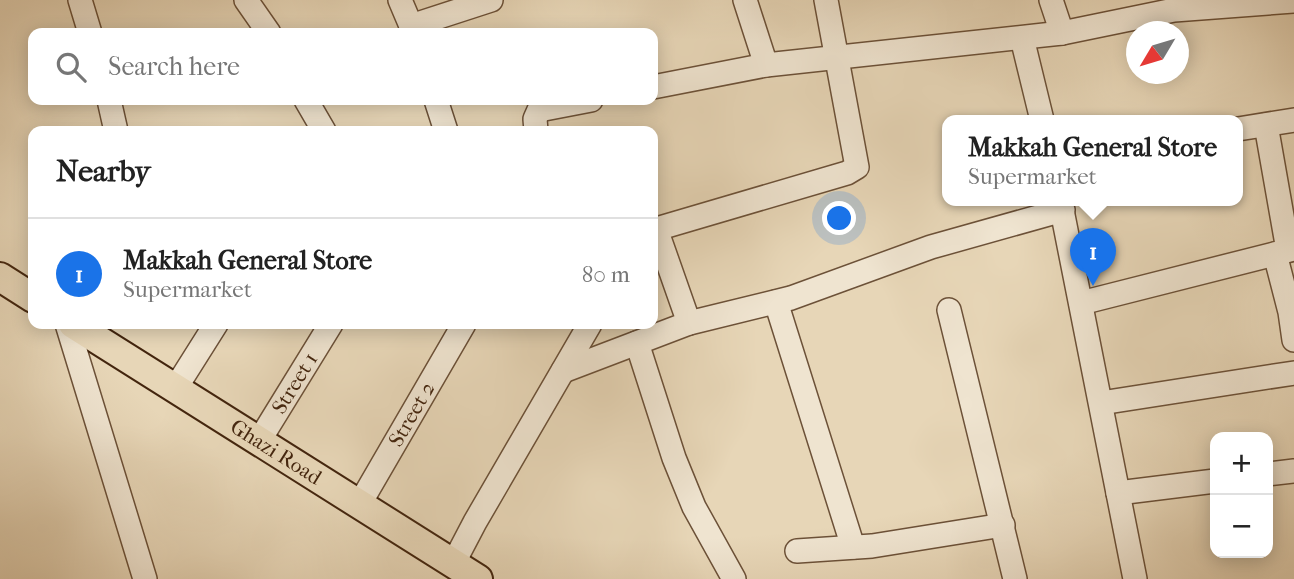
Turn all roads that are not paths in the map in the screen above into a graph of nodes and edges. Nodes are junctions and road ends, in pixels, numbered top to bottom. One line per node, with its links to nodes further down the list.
1 (80, 0): 10 (street)
2 (246, 0): 11 (street)
3 (400, 0): 12 (street)
4 (491, 0): 13 (street)
5 (745, 0): 17 (street)
6 (826, 0): 16 (street)
7 (1051, 0): 14 (street)
8 (1287, 1): 9 (street)
9 (1172, 5): 14 (street)
10 (88, 28)
11 (266, 28)
12 (411, 28)
13 (417, 28)
14 (1062, 33): 15 (street)
15 (1022, 38): 16 (street); 23 (street)
16 (837, 58): 17 (street); 33 (street)
17 (766, 65): 18 (street)
18 (658, 86)
19 (109, 105): 26 (street)
20 (309, 105): 27 (street)
21 (438, 105): 28 (street)
22 (565, 105): 29 (street)
23 (1041, 115)
24 (1294, 120): 25 (street)
25 (1266, 125): 30 (street); 35 (street)
26 (115, 126)
27 (321, 126)
28 (444, 126)
29 (536, 126)
30 (1243, 128)
31 (1058, 206): 38 (street)
32 (1061, 206): 39 (street)
33 (658, 228)
34 (658, 240): 41 (street)
35 (1286, 251): 39 (street); 48 (street)
36 (0, 277): 37 (main road)
37 (28, 296)
38 (776, 302): 41 (street); 61 (street)
39 (1081, 303): 53 (street)
40 (949, 310): 60 (street)
41 (689, 323): 49 (street)
42 (69, 329): 64 (street)
43 (81, 329): 52 (main road, Ghazi Road)
44 (213, 329): 52 (street)
45 (328, 329): 54 (street, Street 1)
46 (461, 329): 59 (street, Street 2)
47 (587, 329): 50 (street)
48 (1294, 340)
49 (638, 343): 50 (street); 66 (street)
50 (562, 371): 63 (street)
51 (1294, 373): 53 (street)
52 (175, 389): 54 (main road, Ghazi Road)
53 (1101, 403): 58 (street)
54 (259, 441): 59 (main road, Ghazi Road)
55 (1294, 471): 56 (street)
56 (1273, 473)
57 (1210, 482): 58 (street)
58 (1118, 493): 68 (street)
59 (359, 505): 63 (main road, Ghazi Road)
60 (1003, 525): 61 (street); 67 (street)
61 (853, 547): 62 (street)
62 (797, 551)
63 (453, 564): 65 (main road, Ghazi Road)
64 (145, 579)
65 (478, 579)
66 (734, 579)
67 (1015, 579)
68 (1135, 579)

